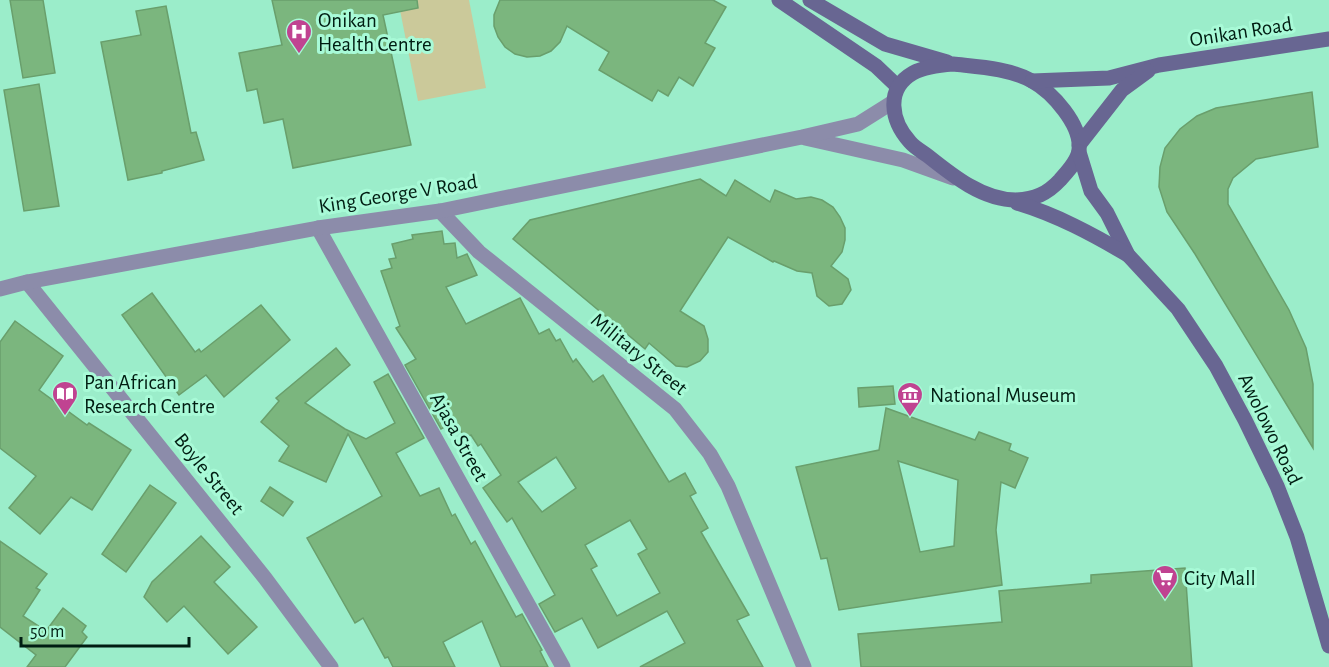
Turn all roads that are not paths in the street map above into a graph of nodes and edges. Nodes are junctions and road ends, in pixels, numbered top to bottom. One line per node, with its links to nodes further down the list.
1 (779, 0): 7 (main road)
2 (810, 0): 4 (main road)
3 (1329, 39): 5 (main road, Onikan Road)
4 (953, 64): 6 (main road); 7 (main road)
5 (1159, 65): 6 (main road, Onikan Road); 10 (main road)
6 (1032, 81): 10 (main road)
7 (897, 86): 8 (main road)
8 (894, 102): 9 (street, King George V Road); 11 (main road)
9 (802, 137): 11 (street); 13 (street, King George V Road)
10 (1079, 148): 12 (main road); 15 (main road)
11 (957, 179): 12 (main road)
12 (1008, 200): 15 (main road)
13 (440, 211): 14 (street, King George V Road); 21 (street, Military Street)
14 (318, 228): 16 (street, King George V Road); 20 (street, Ajasa Street)
15 (1128, 255): 18 (main road, Awolowo Road)
16 (27, 282): 17 (street, King George V Road); 19 (street, Boyle Street)
17 (0, 289)
18 (1329, 646)
19 (331, 667)
20 (563, 667)
21 (804, 667)

